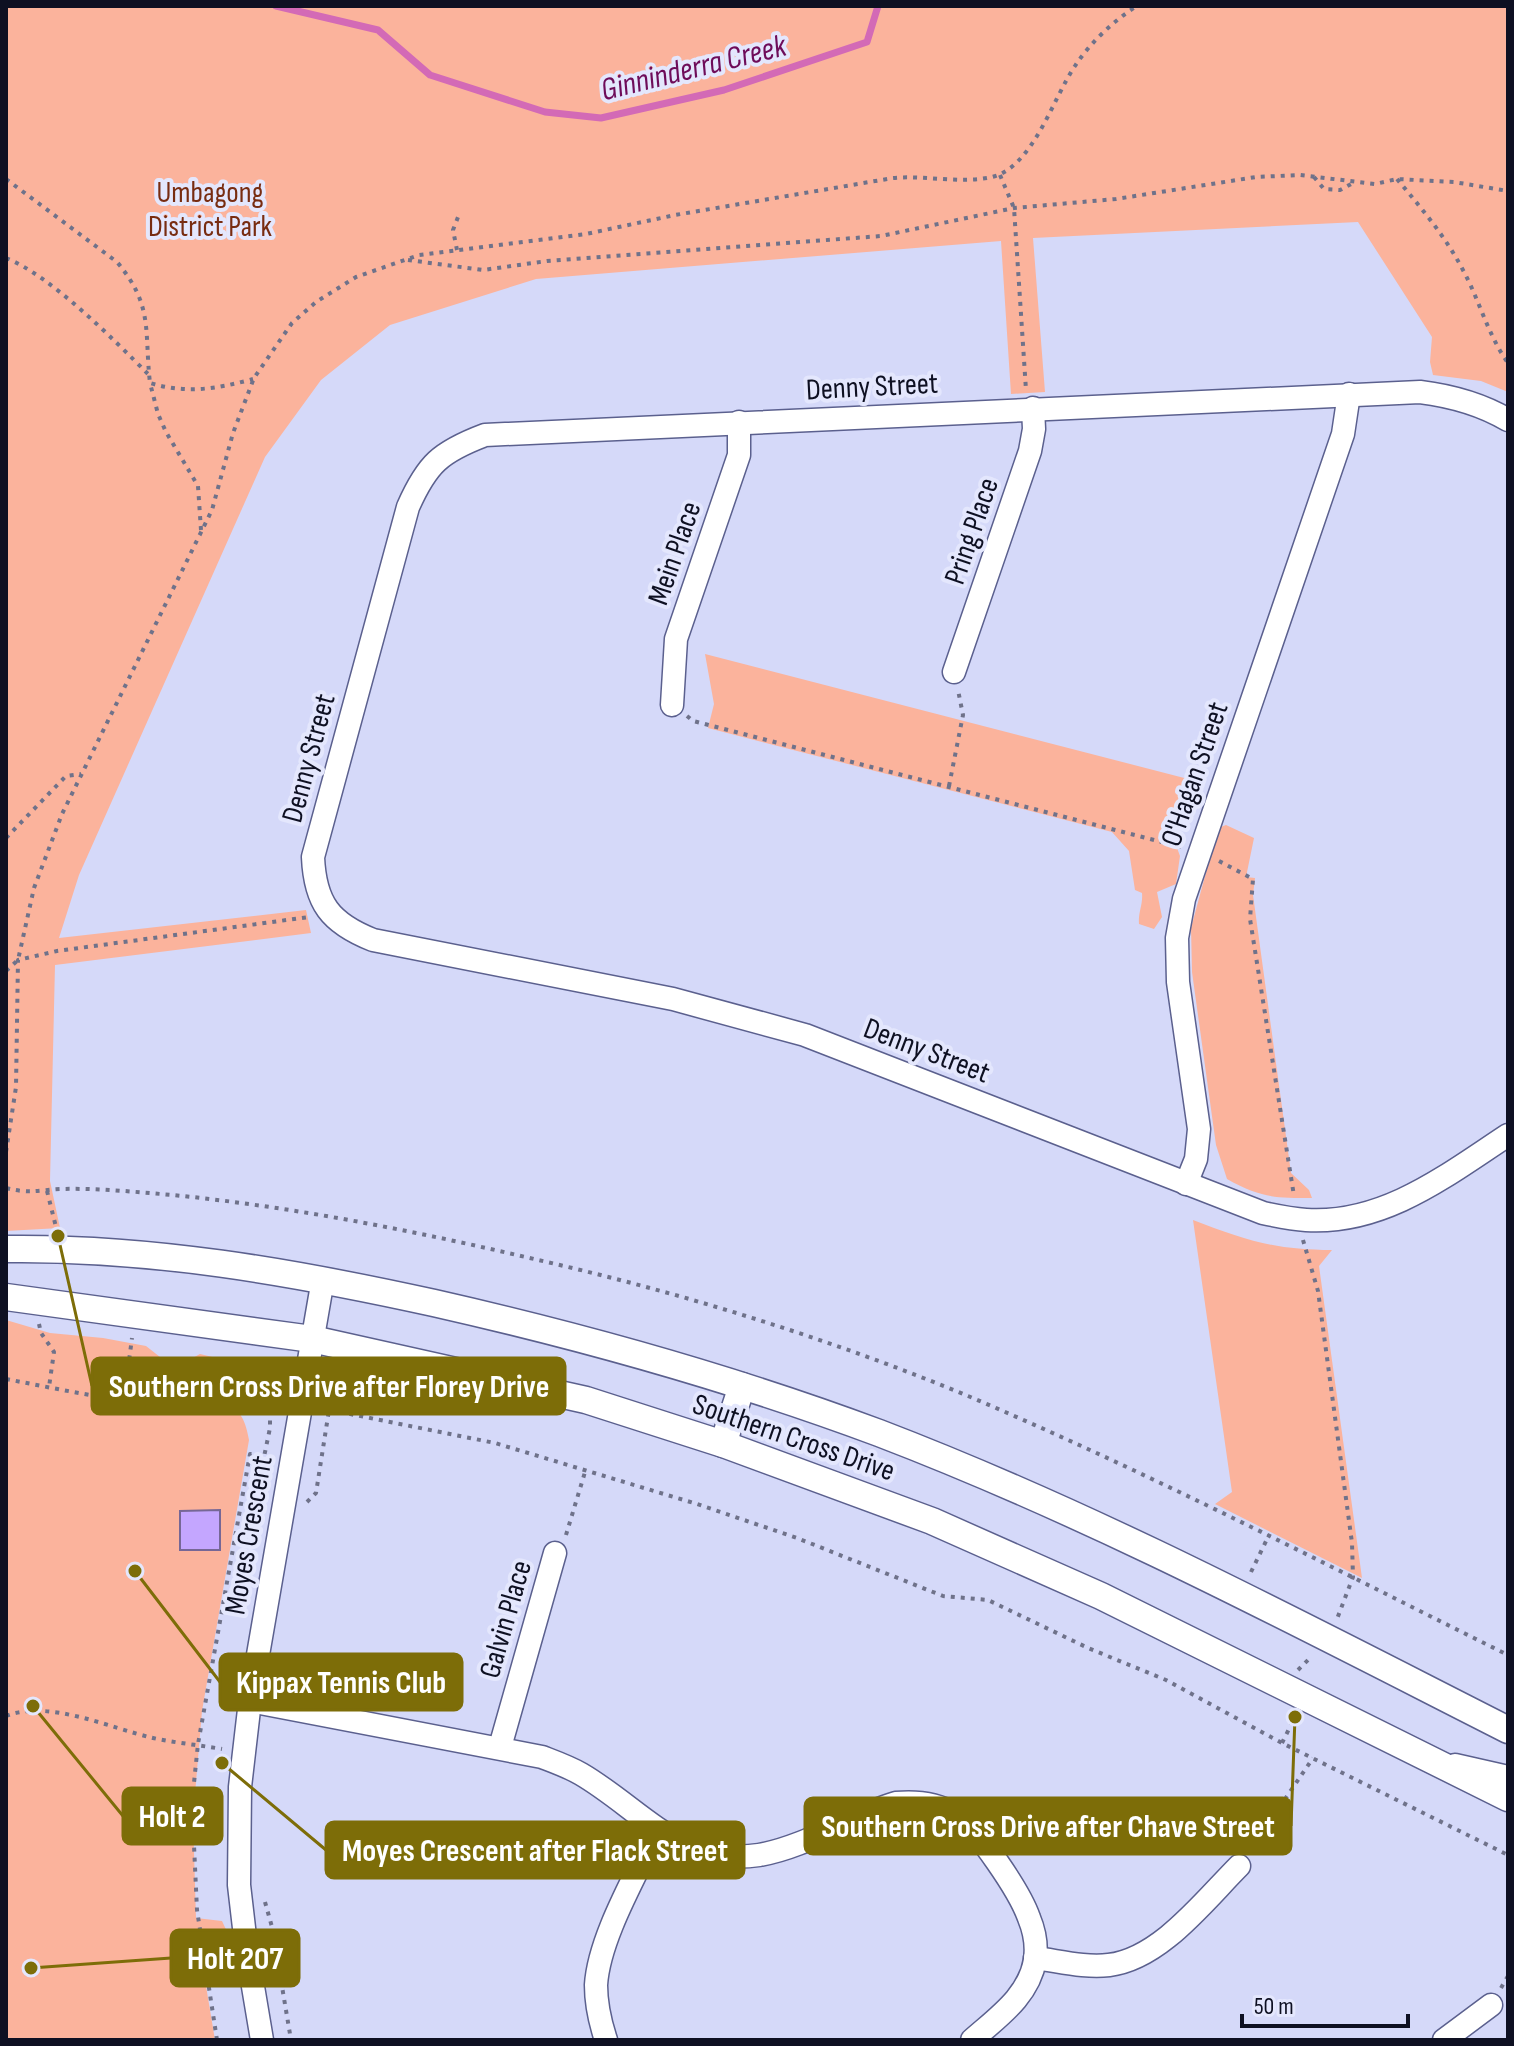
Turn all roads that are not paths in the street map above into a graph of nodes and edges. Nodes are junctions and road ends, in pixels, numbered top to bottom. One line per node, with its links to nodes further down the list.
1 (1349, 394): 2 (street, Denny Street); 3 (street, Denny Street); 8 (street, O'Hagan Street)
2 (1030, 408): 4 (street, Denny Street); 5 (street, Pring Place)
3 (1508, 420)
4 (739, 422): 6 (street, Mein Place); 8 (street, Denny Street)
5 (954, 672)
6 (672, 705)
7 (1508, 1135): 8 (street, Denny Street)
8 (1186, 1184)
9 (6, 1249): 10 (main road, Southern Cross Drive)
10 (323, 1279): 12 (street, Moyes Crescent); 13 (main road, Southern Cross Drive)
11 (6, 1297): 12 (main road, Southern Cross Drive)
12 (312, 1339): 14 (main road, Southern Cross Drive); 16 (street, Moyes Crescent)
13 (742, 1386): 14 (main road); 17 (main road, Southern Cross Drive)
14 (723, 1444): 21 (main road, Southern Cross Drive)
15 (555, 1553): 20 (street, Galvin Place)
16 (250, 1701): 20 (street); 28 (street, Moyes Crescent)
17 (1481, 1716): 18 (main road); 19 (main road, Southern Cross Drive)
18 (1508, 1717)
19 (1508, 1730)
20 (500, 1747): 24 (street)
21 (1436, 1761): 22 (street); 23 (main road, Southern Cross Drive)
22 (1508, 1777)
23 (1508, 1798)
24 (657, 1830): 26 (street); 29 (street)
25 (1239, 1866): 26 (street)
26 (1035, 1958): 30 (street)
27 (1491, 2005): 31 (street)
28 (262, 2040)
29 (606, 2040)
30 (972, 2040)
31 (1444, 2040)

